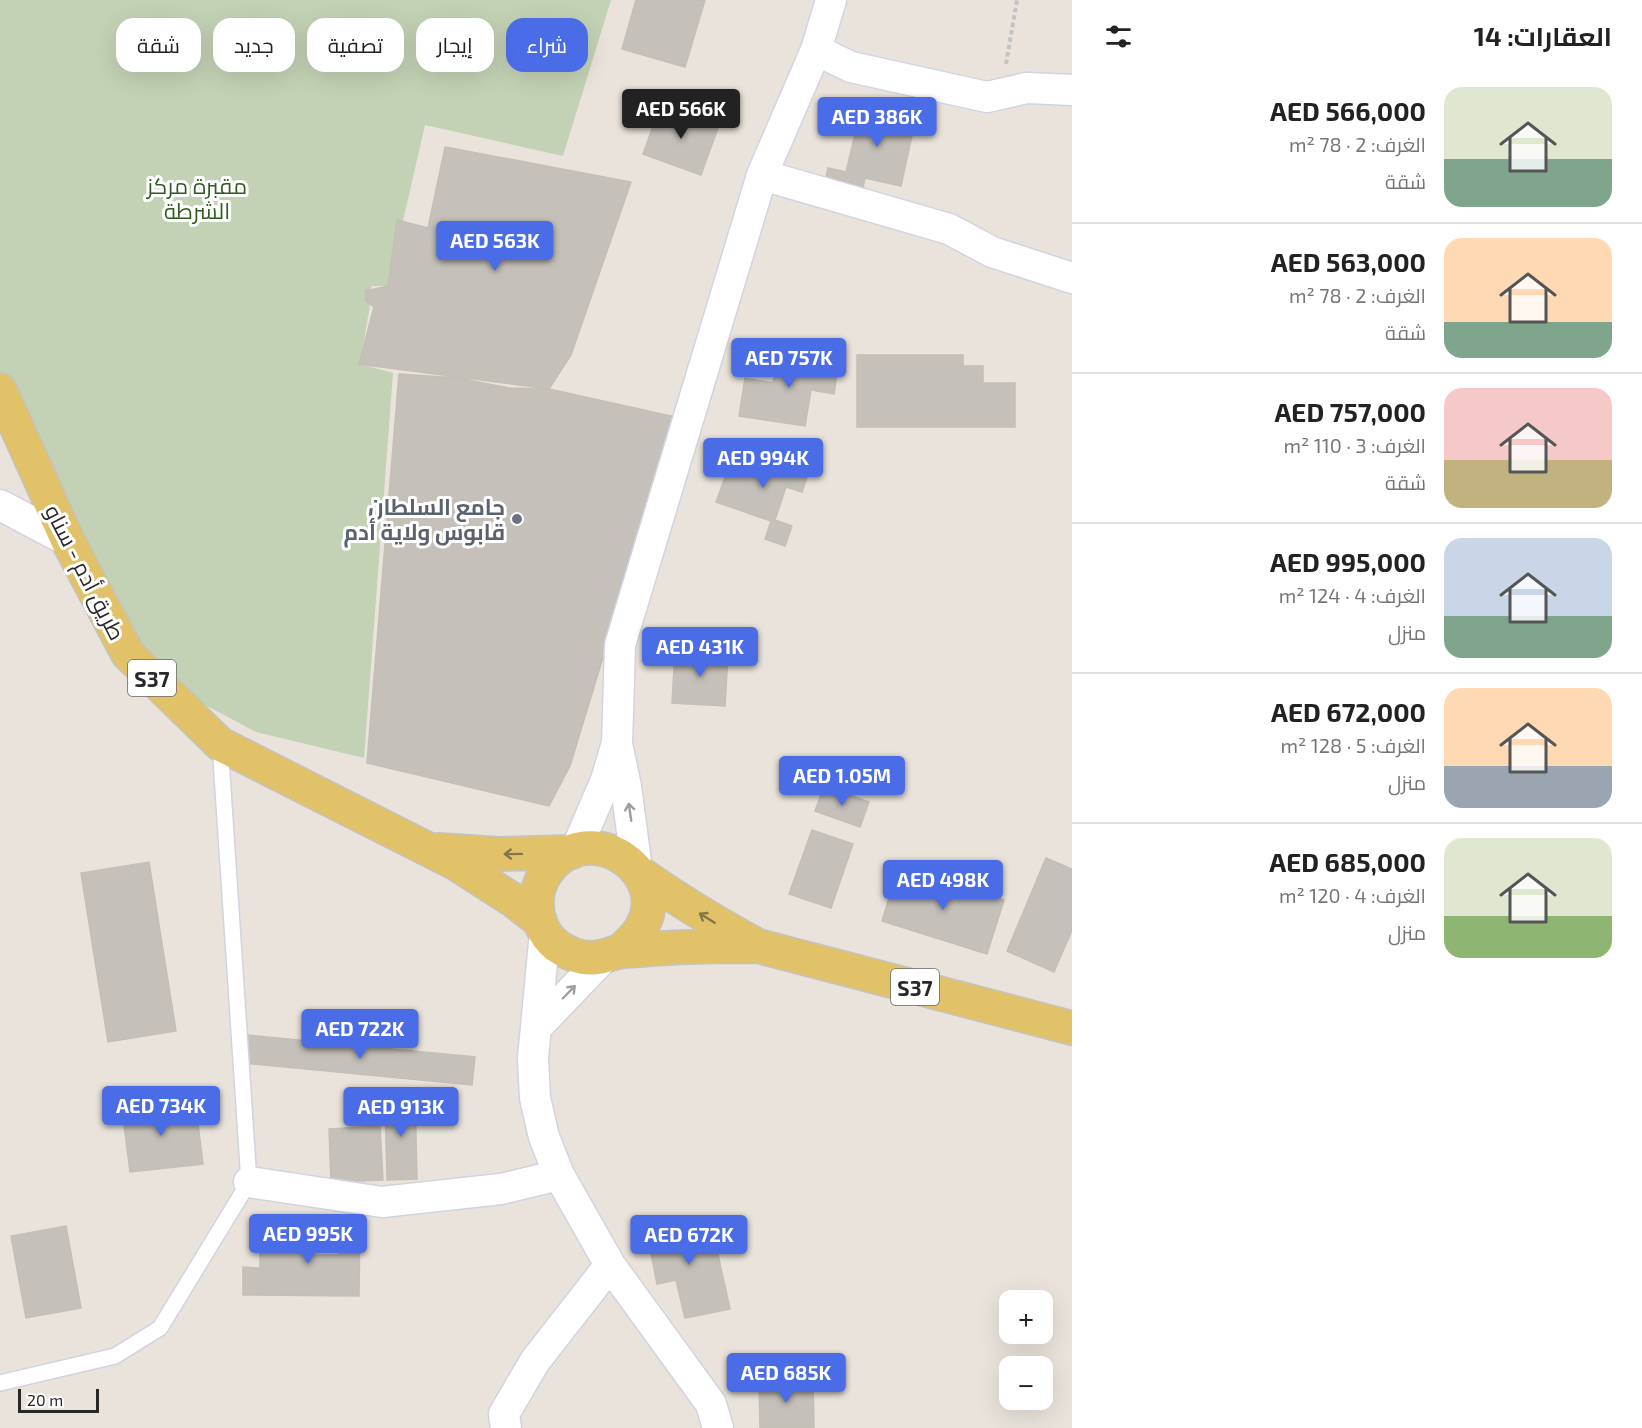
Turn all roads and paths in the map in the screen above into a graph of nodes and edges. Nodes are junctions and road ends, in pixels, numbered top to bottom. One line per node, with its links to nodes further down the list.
1 (831, 0): 3 (street)
2 (1017, 0): 5 (path)
3 (816, 50): 5 (street); 6 (street)
4 (1072, 90): 5 (street)
5 (994, 95)
6 (762, 175): 7 (street); 12 (street)
7 (1072, 278)
8 (0, 390): 10 (main road, طريق أدم - سناو / S37)
9 (0, 505): 10 (street)
10 (68, 541): 11 (main road, طريق أدم - سناو / S37)
11 (219, 744): 13 (main road, طريق أدم - سناو / S37); 22 (lane)
12 (617, 744): 14 (street); 15 (street, one-way to 12)
13 (427, 849): 14 (main road, طريق أدم - سناو / S37, one-way to 13); 16 (main road, طريق أدم - سناو / S37)
14 (574, 851): 15 (main road, S37); 16 (main road)
15 (637, 870): 17 (main road, S37, one-way to 15); 18 (main road)
16 (542, 927): 18 (main road, S37); 19 (street)
17 (758, 946): 18 (main road, S37); 20 (main road, S37)
18 (611, 955): 19 (street, one-way to 18)
19 (536, 1028): 21 (street)
20 (1072, 1028)
21 (559, 1175): 22 (street); 23 (street)
22 (249, 1182): 24 (lane)
23 (610, 1265): 25 (street); 26 (street)
24 (0, 1383)
25 (506, 1428)
26 (718, 1428)

